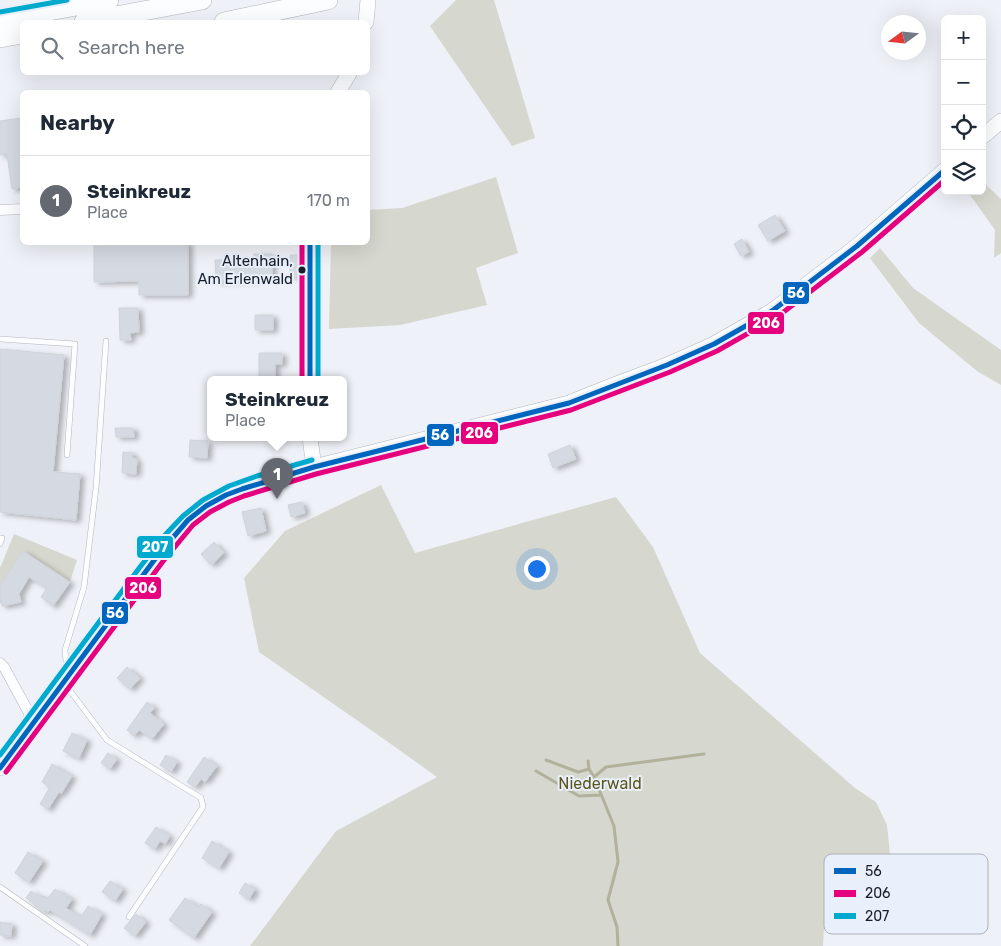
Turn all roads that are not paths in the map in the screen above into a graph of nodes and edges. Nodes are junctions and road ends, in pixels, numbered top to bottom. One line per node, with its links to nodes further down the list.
1 (61, 0): 6 (highway)
2 (109, 0): 7 (highway)
3 (202, 0): 8 (highway)
4 (328, 0): 9 (highway)
5 (368, 0): 10 (street)
6 (28, 20)
7 (44, 20)
8 (95, 20)
9 (233, 20)
10 (366, 20)
11 (348, 75): 12 (street)
12 (339, 90)
13 (1000, 124): 14 (street)
14 (986, 134)
15 (941, 173): 24 (street)
16 (20, 209): 17 (street)
17 (0, 210)
18 (310, 245): 21 (street)
19 (0, 339): 23 (lane)
20 (106, 341): 28 (lane)
21 (310, 376)
22 (310, 441): 24 (street)
23 (66, 455)
24 (314, 467): 28 (street)
25 (0, 538): 26 (lane)
26 (0, 544)
27 (2, 665): 29 (street)
28 (69, 677): 29 (street); 32 (lane)
29 (30, 727): 30 (street)
30 (0, 768)
31 (0, 887): 33 (lane)
32 (129, 917)
33 (85, 946)

